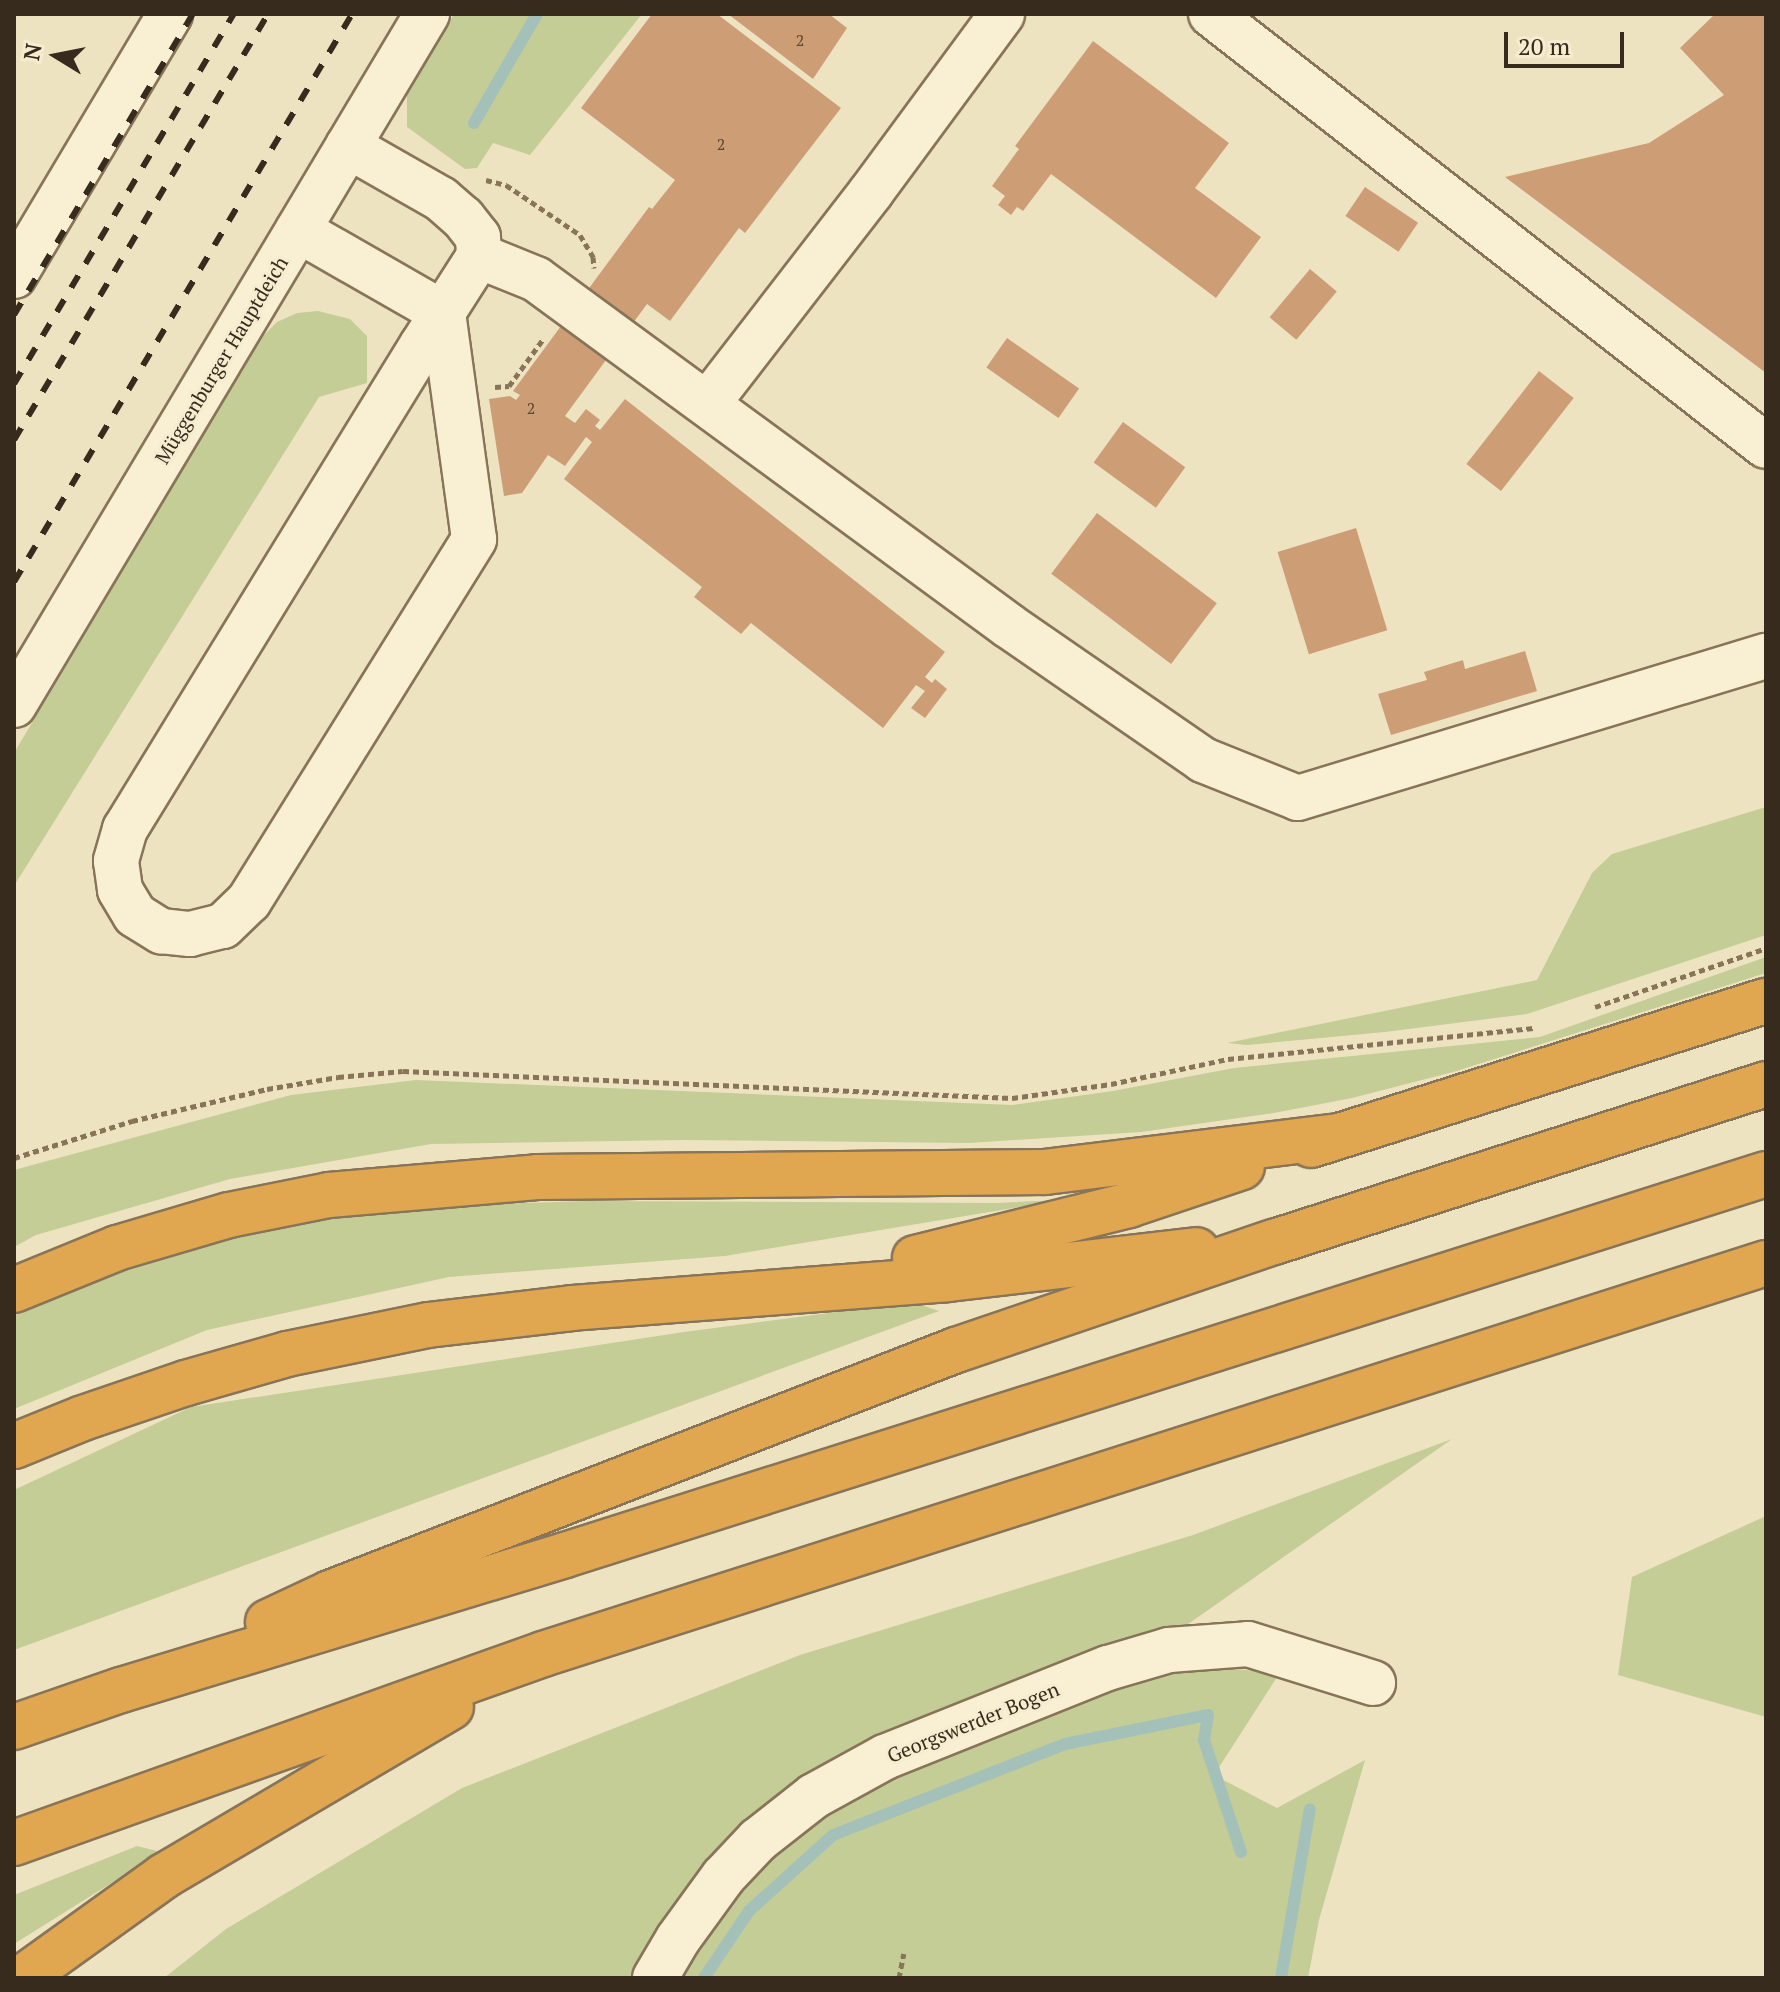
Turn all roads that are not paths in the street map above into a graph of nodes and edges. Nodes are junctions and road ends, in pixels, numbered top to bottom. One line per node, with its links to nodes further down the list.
1 (170, 14): 8 (street)
2 (427, 14): 5 (street, Müggenburger Hauptdeich)
3 (1002, 14): 10 (street)
4 (1211, 14): 11 (street)
5 (348, 146): 6 (street, Müggenburger Hauptdeich); 7 (street)
6 (298, 230): 9 (street); 13 (street, Müggenburger Hauptdeich)
7 (479, 256): 9 (street); 10 (street)
8 (14, 276)
9 (443, 313): 9 (street)
10 (708, 403): 12 (street)
11 (1766, 446)
12 (1766, 656)
13 (14, 705)
14 (1766, 1001): 16 (highway)
15 (1766, 1084): 18 (highway)
16 (1337, 1136): 20 (highway); 21 (highway)
17 (1766, 1174): 25 (highway)
18 (1274, 1242): 21 (highway); 25 (highway)
19 (1766, 1263): 23 (highway)
20 (14, 1290)
21 (700, 1297): 22 (highway)
22 (14, 1446)
23 (543, 1654): 27 (highway); 28 (highway)
24 (1373, 1683): 29 (street, Georgswerder Bogen)
25 (121, 1690): 26 (highway)
26 (14, 1727)
27 (14, 1843)
28 (22, 1978)
29 (655, 1978)

